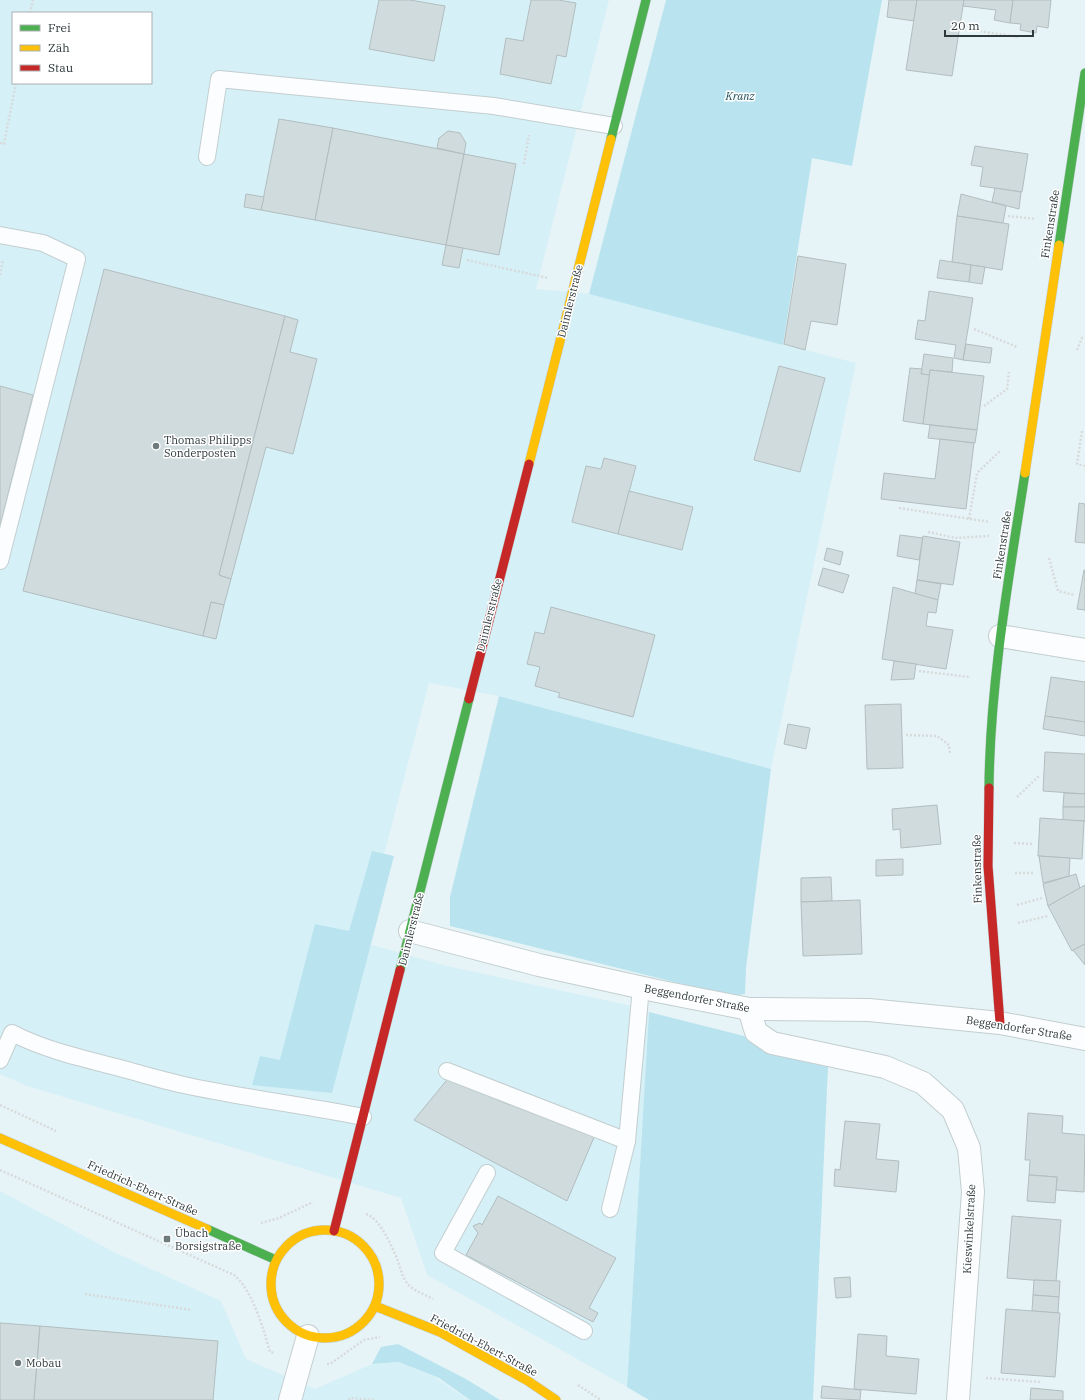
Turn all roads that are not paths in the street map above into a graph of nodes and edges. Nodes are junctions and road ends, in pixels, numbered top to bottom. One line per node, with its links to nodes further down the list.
1 (646, 0): 3 (street, Daimlerstraße)
2 (1085, 73): 7 (street, Finkenstraße)
3 (614, 126): 4 (lane); 9 (street, Daimlerstraße)
4 (207, 157)
5 (0, 235): 6 (lane)
6 (0, 561)
7 (1000, 636): 8 (street); 12 (street, Finkenstraße)
8 (1085, 650)
9 (410, 931): 10 (street, Beggendorfer Straße); 16 (street, Daimlerstraße)
10 (641, 987): 11 (street, Beggendorfer Straße); 18 (lane)
11 (749, 1009): 12 (street, Beggendorfer Straße); 28 (street, Kieswinkelstraße)
12 (1000, 1023): 13 (street, Beggendorfer Straße)
13 (1085, 1039)
14 (0, 1060): 16 (lane)
15 (447, 1071): 18 (lane)
16 (363, 1117): 21 (street, Daimlerstraße)
17 (0, 1138): 22 (street, Friedrich-Ebert-Straße)
18 (627, 1141): 20 (lane)
19 (487, 1173): 24 (lane)
20 (610, 1209)
21 (334, 1231): 22 (street); 23 (street)
22 (276, 1260): 25 (street)
23 (375, 1306): 25 (street); 27 (street, Friedrich-Ebert-Straße)
24 (584, 1331)
25 (308, 1336): 26 (street)
26 (290, 1400)
27 (556, 1400)
28 (958, 1400)

